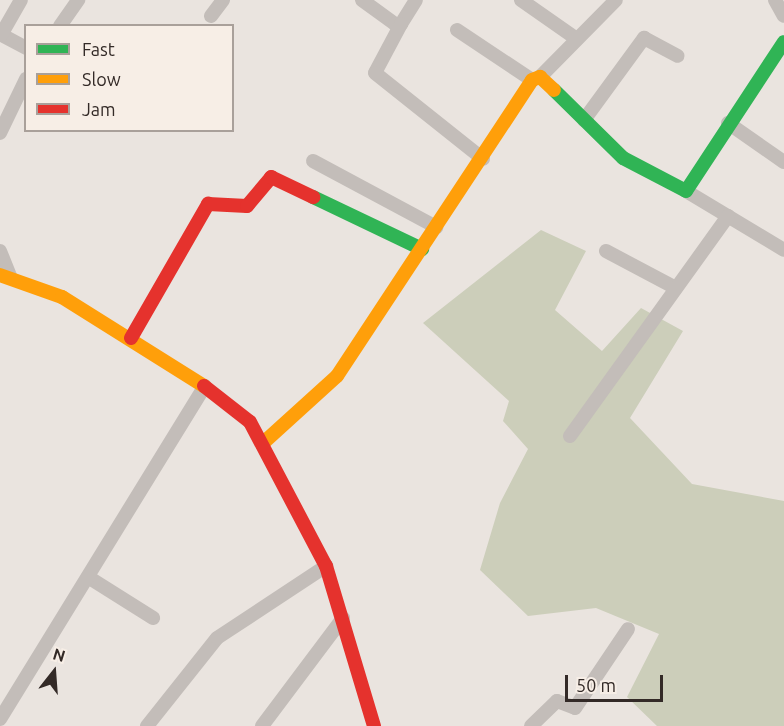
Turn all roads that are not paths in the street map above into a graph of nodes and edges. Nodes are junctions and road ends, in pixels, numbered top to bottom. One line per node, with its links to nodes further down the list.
1 (21, 0): 14 (street)
2 (78, 0): 11 (street)
3 (223, 0): 9 (street)
4 (362, 0): 12 (street)
5 (416, 0): 12 (street)
6 (521, 0): 15 (street)
7 (616, 0): 15 (street)
8 (772, 1): 10 (street)
9 (211, 16)
10 (784, 16)
11 (61, 24)
12 (401, 24): 24 (street)
13 (457, 30): 19 (street)
14 (1, 35): 17 (street)
15 (578, 39): 19 (street)
16 (784, 42): 22 (street)
17 (24, 47)
18 (678, 56): 21 (street)
19 (536, 79): 21 (street); 24 (street)
20 (24, 83): 23 (street)
21 (585, 120): 27 (street)
22 (728, 123): 26 (street); 27 (street)
23 (0, 133)
24 (483, 159): 29 (street)
25 (313, 161): 29 (street)
26 (784, 162)
27 (686, 191): 28 (street)
28 (728, 216): 31 (street); 35 (street)
29 (436, 227): 30 (street)
30 (422, 249): 36 (street); 39 (street)
31 (784, 250)
32 (0, 251): 34 (street)
33 (606, 251): 35 (street)
34 (5, 276): 36 (street)
35 (676, 288): 38 (street)
36 (131, 338): 37 (street)
37 (205, 386): 39 (street); 41 (street)
38 (570, 436)
39 (262, 444): 40 (street)
40 (326, 566): 43 (street); 46 (street)
41 (88, 577): 42 (street); 45 (street)
42 (153, 618)
43 (343, 618): 47 (street); 48 (street)
44 (628, 629): 49 (street)
45 (0, 719)
46 (147, 726)
47 (262, 726)
48 (374, 726)
49 (531, 726)

